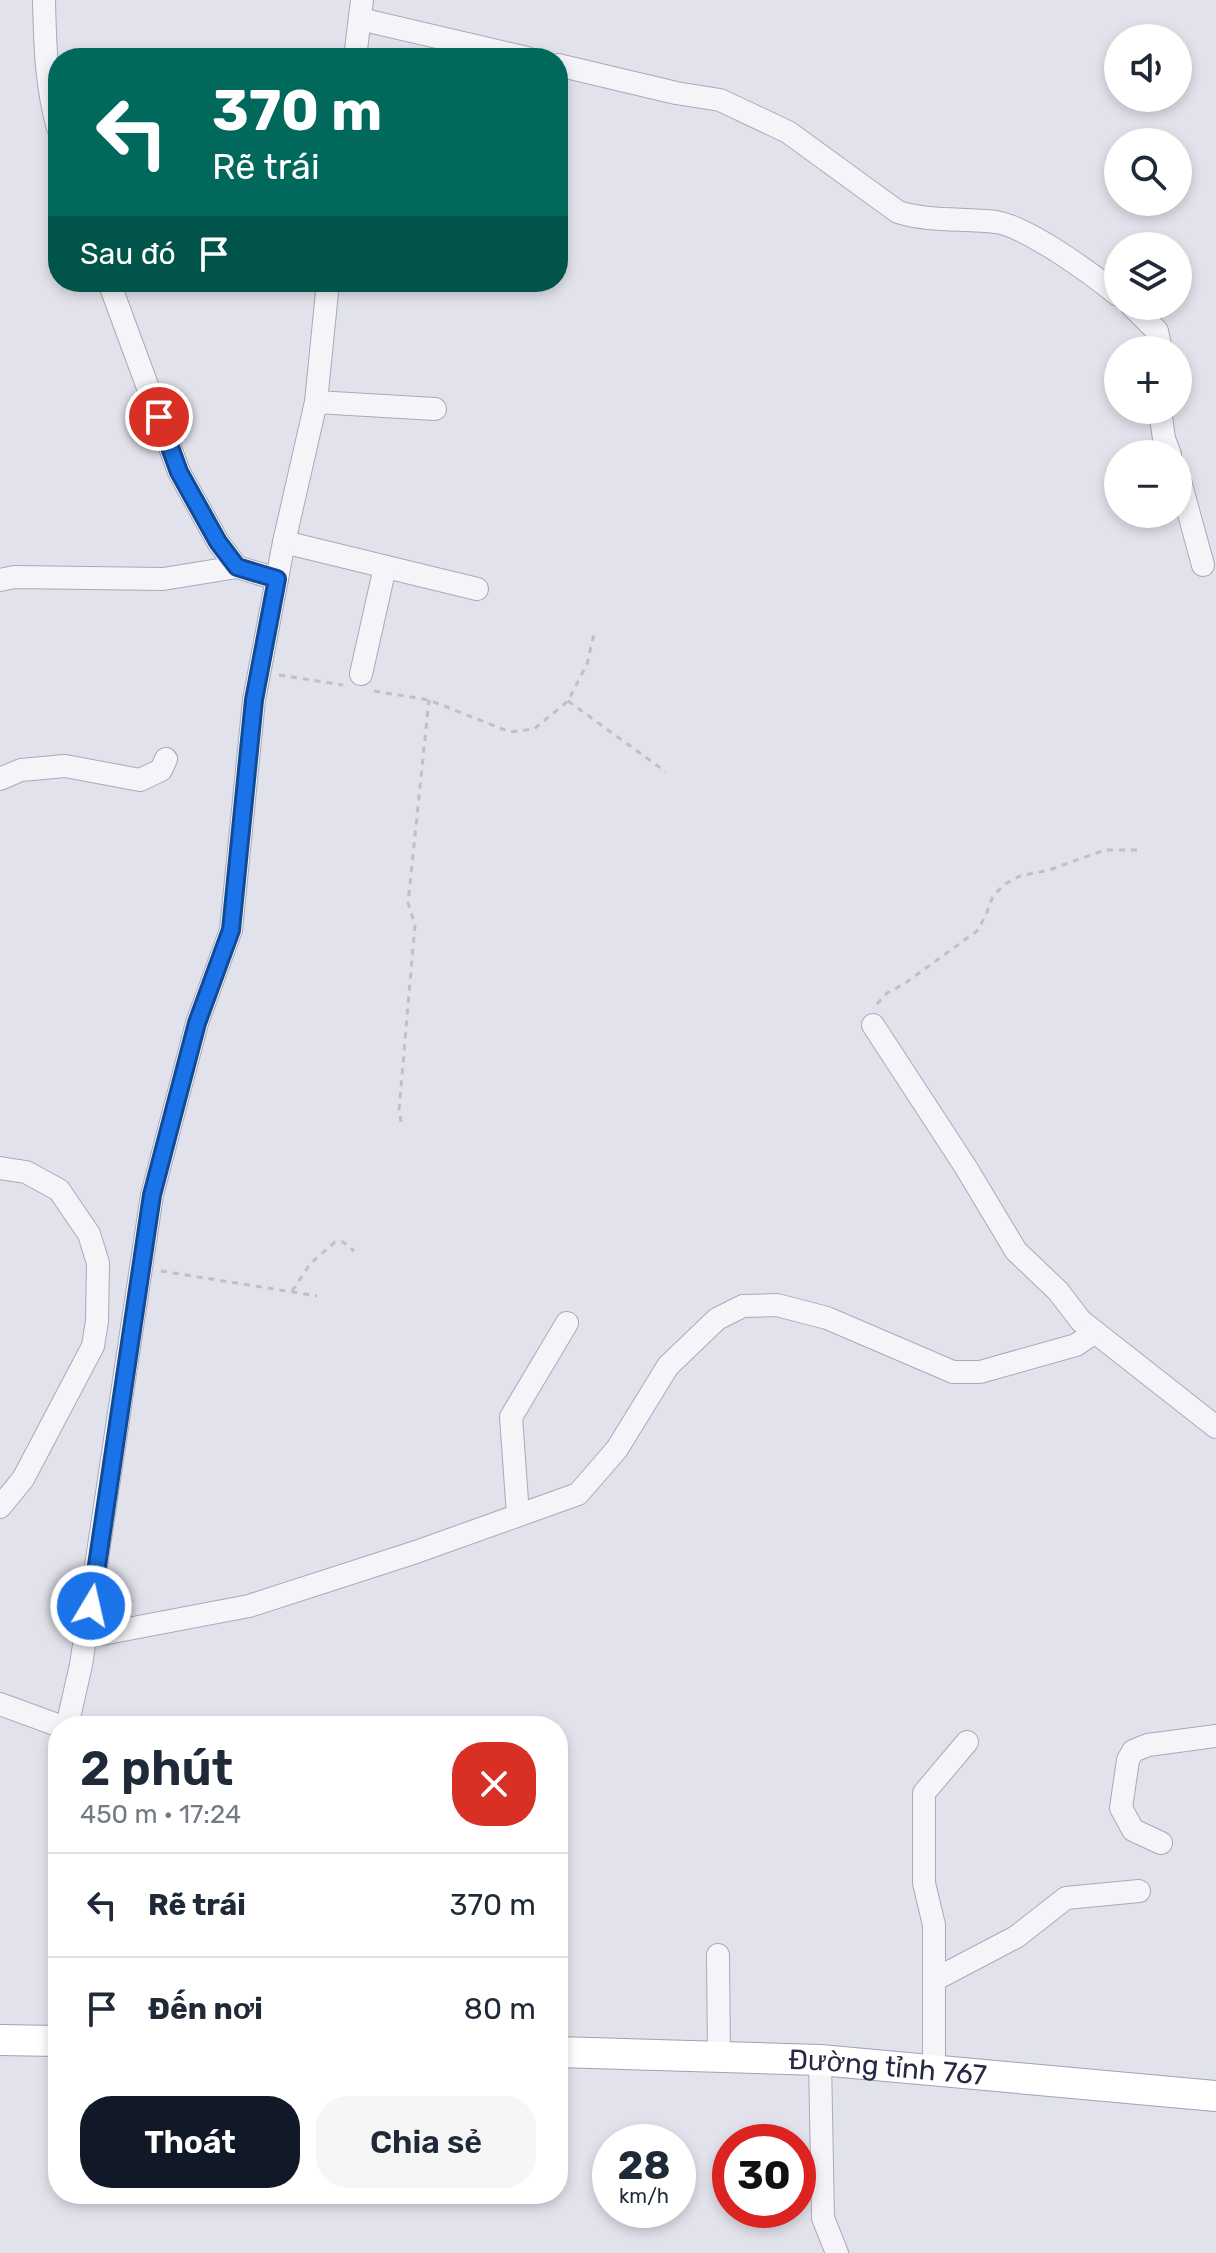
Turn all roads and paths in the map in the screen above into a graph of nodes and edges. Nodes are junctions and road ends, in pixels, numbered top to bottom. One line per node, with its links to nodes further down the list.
1 (44, 0): 6 (street)
2 (361, 9): 3 (street); 4 (street)
3 (356, 48)
4 (493, 48)
5 (568, 67): 7 (street)
6 (48, 78)
7 (1104, 284)
8 (113, 292): 17 (street)
9 (327, 292): 12 (street)
10 (1146, 320): 11 (street)
11 (1158, 336)
12 (316, 402): 13 (street); 15 (street)
13 (435, 409)
14 (1192, 525): 16 (street)
15 (284, 542): 18 (street); 19 (street)
16 (1203, 565)
17 (237, 567): 19 (street); 20 (street)
18 (385, 567): 21 (street); 24 (street)
19 (277, 579): 23 (street)
20 (0, 580)
21 (477, 589)
22 (594, 634): 26 (path)
23 (260, 671): 24 (path); 35 (street)
24 (360, 683): 25 (path)
25 (429, 700): 26 (path); 32 (path)
26 (568, 701): 28 (path)
27 (166, 759): 29 (street)
28 (666, 772)
29 (0, 779)
30 (1138, 850): 31 (path)
31 (873, 1025): 39 (street)
32 (401, 1122)
33 (0, 1168): 41 (street)
34 (354, 1251): 36 (path)
35 (142, 1268): 36 (path); 43 (street)
36 (291, 1293): 37 (path)
37 (317, 1296)
38 (567, 1323): 42 (street)
39 (1095, 1332): 40 (street); 42 (street)
40 (1216, 1427)
41 (0, 1507)
42 (518, 1515): 43 (street)
43 (86, 1637): 45 (street)
44 (0, 1704): 46 (street)
45 (69, 1716)
46 (48, 1722)
47 (1216, 1736): 49 (street)
48 (967, 1742): 52 (street)
49 (1161, 1843)
50 (1139, 1891): 52 (street)
51 (718, 1955): 56 (street)
52 (934, 1980): 58 (street)
53 (0, 2040): 54 (main road)
54 (48, 2041)
55 (568, 2052): 56 (main road, Đường tỉnh 767)
56 (719, 2056): 57 (main road, Đường tỉnh 767)
57 (820, 2060): 58 (main road, Đường tỉnh 767); 60 (street)
58 (934, 2070): 59 (main road, Đường tỉnh 767)
59 (1216, 2096)
60 (837, 2253)

